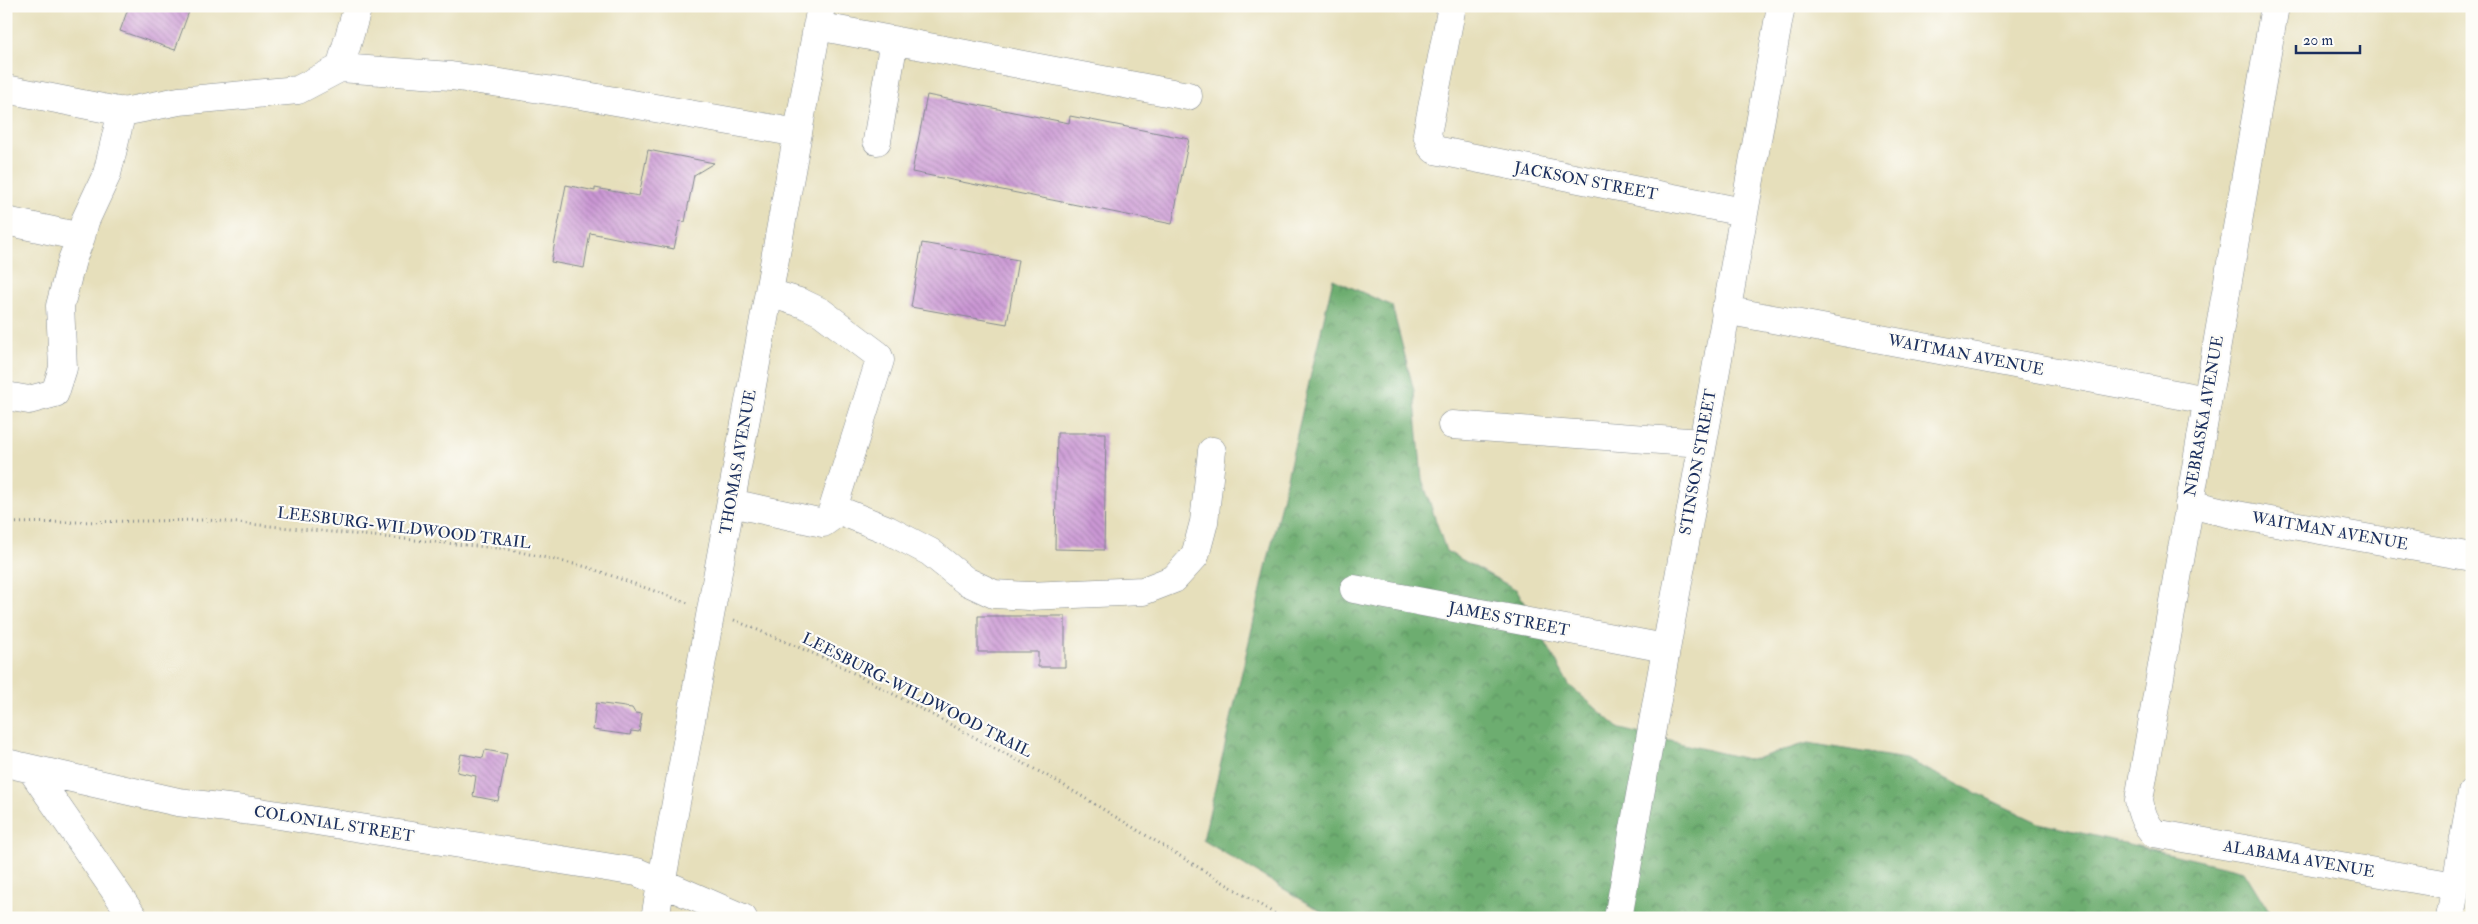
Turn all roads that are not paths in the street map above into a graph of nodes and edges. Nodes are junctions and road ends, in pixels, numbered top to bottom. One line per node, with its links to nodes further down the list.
1 (358, 6): 7 (street)
2 (1452, 6): 13 (street, JACKSON STREET)
3 (1781, 6): 13 (street, STINSON STREET)
4 (2274, 6): 19 (street, NEBRASKA AVENUE)
5 (819, 16): 6 (street); 11 (street, THOMAS AVENUE)
6 (894, 40): 9 (street); 12 (street)
7 (340, 68): 10 (street); 11 (street)
8 (6, 88): 10 (street)
9 (1188, 96)
10 (122, 111): 15 (street)
11 (798, 133): 16 (street, THOMAS AVENUE)
12 (877, 141)
13 (1743, 212): 17 (street, STINSON STREET)
14 (6, 221): 15 (street)
15 (81, 237): 18 (street)
16 (769, 294): 23 (street, THOMAS AVENUE); 25 (street)
17 (1725, 310): 19 (street, WAITMAN AVENUE); 21 (street, STINSON STREET)
18 (6, 396)
19 (2207, 400): 24 (street, NEBRASKA AVENUE)
20 (1452, 425): 21 (street)
21 (1702, 443): 28 (street, STINSON STREET)
22 (1212, 451): 25 (street)
23 (731, 503): 25 (street); 32 (street, THOMAS AVENUE)
24 (2189, 504): 26 (street, WAITMAN AVENUE); 31 (street, NEBRASKA AVENUE)
25 (833, 508)
26 (2472, 556)
27 (1354, 589): 28 (street, JAMES STREET)
28 (1665, 648): 37 (street, STINSON STREET)
29 (19, 766): 32 (street, COLONIAL STREET); 34 (street)
30 (2472, 793): 33 (street)
31 (2147, 826): 33 (street, ALABAMA AVENUE)
32 (662, 882): 35 (street, THOMAS AVENUE); 36 (street, COLONIAL STREET)
33 (2455, 886): 38 (street)
34 (134, 918)
35 (656, 918)
36 (743, 918)
37 (1618, 918)
38 (2450, 918)

